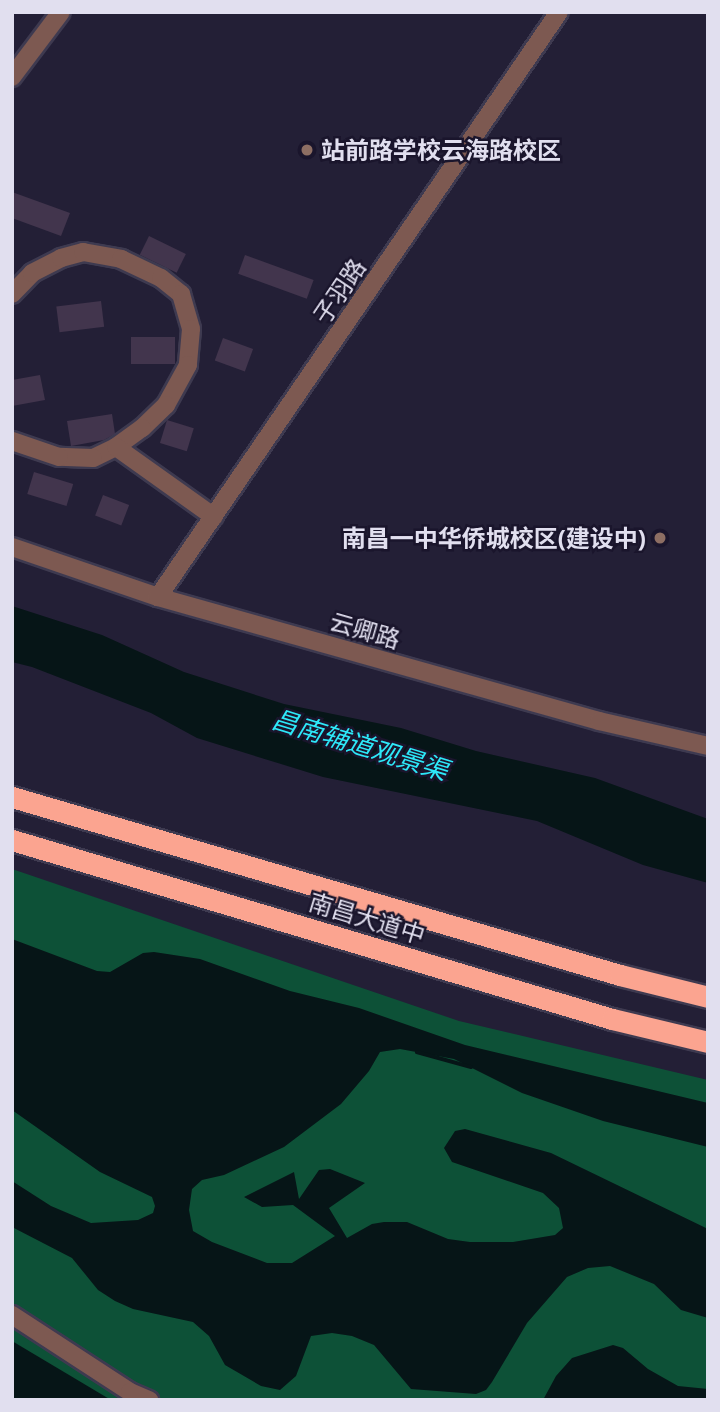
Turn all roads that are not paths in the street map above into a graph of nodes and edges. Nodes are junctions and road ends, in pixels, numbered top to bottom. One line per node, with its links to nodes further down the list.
1 (61, 12): 3 (street)
2 (559, 12): 7 (street, 子羽路)
3 (12, 78)
4 (12, 294): 6 (street)
5 (12, 441): 6 (street)
6 (116, 447): 7 (street)
7 (214, 517): 9 (street, 子羽路)
8 (12, 547): 9 (street, 云卿路)
9 (158, 597): 10 (street, 云卿路)
10 (708, 746)
11 (12, 788): 13 (highway)
12 (12, 797): 13 (highway, 南昌大道中)
13 (100, 823): 17 (highway, 南昌大道中)
14 (12, 840): 16 (highway, 南昌大道中)
15 (12, 847): 16 (highway)
16 (78, 860): 18 (highway, 南昌大道中)
17 (708, 997)
18 (708, 1042)
19 (12, 1315): 20 (street)
20 (149, 1400)

